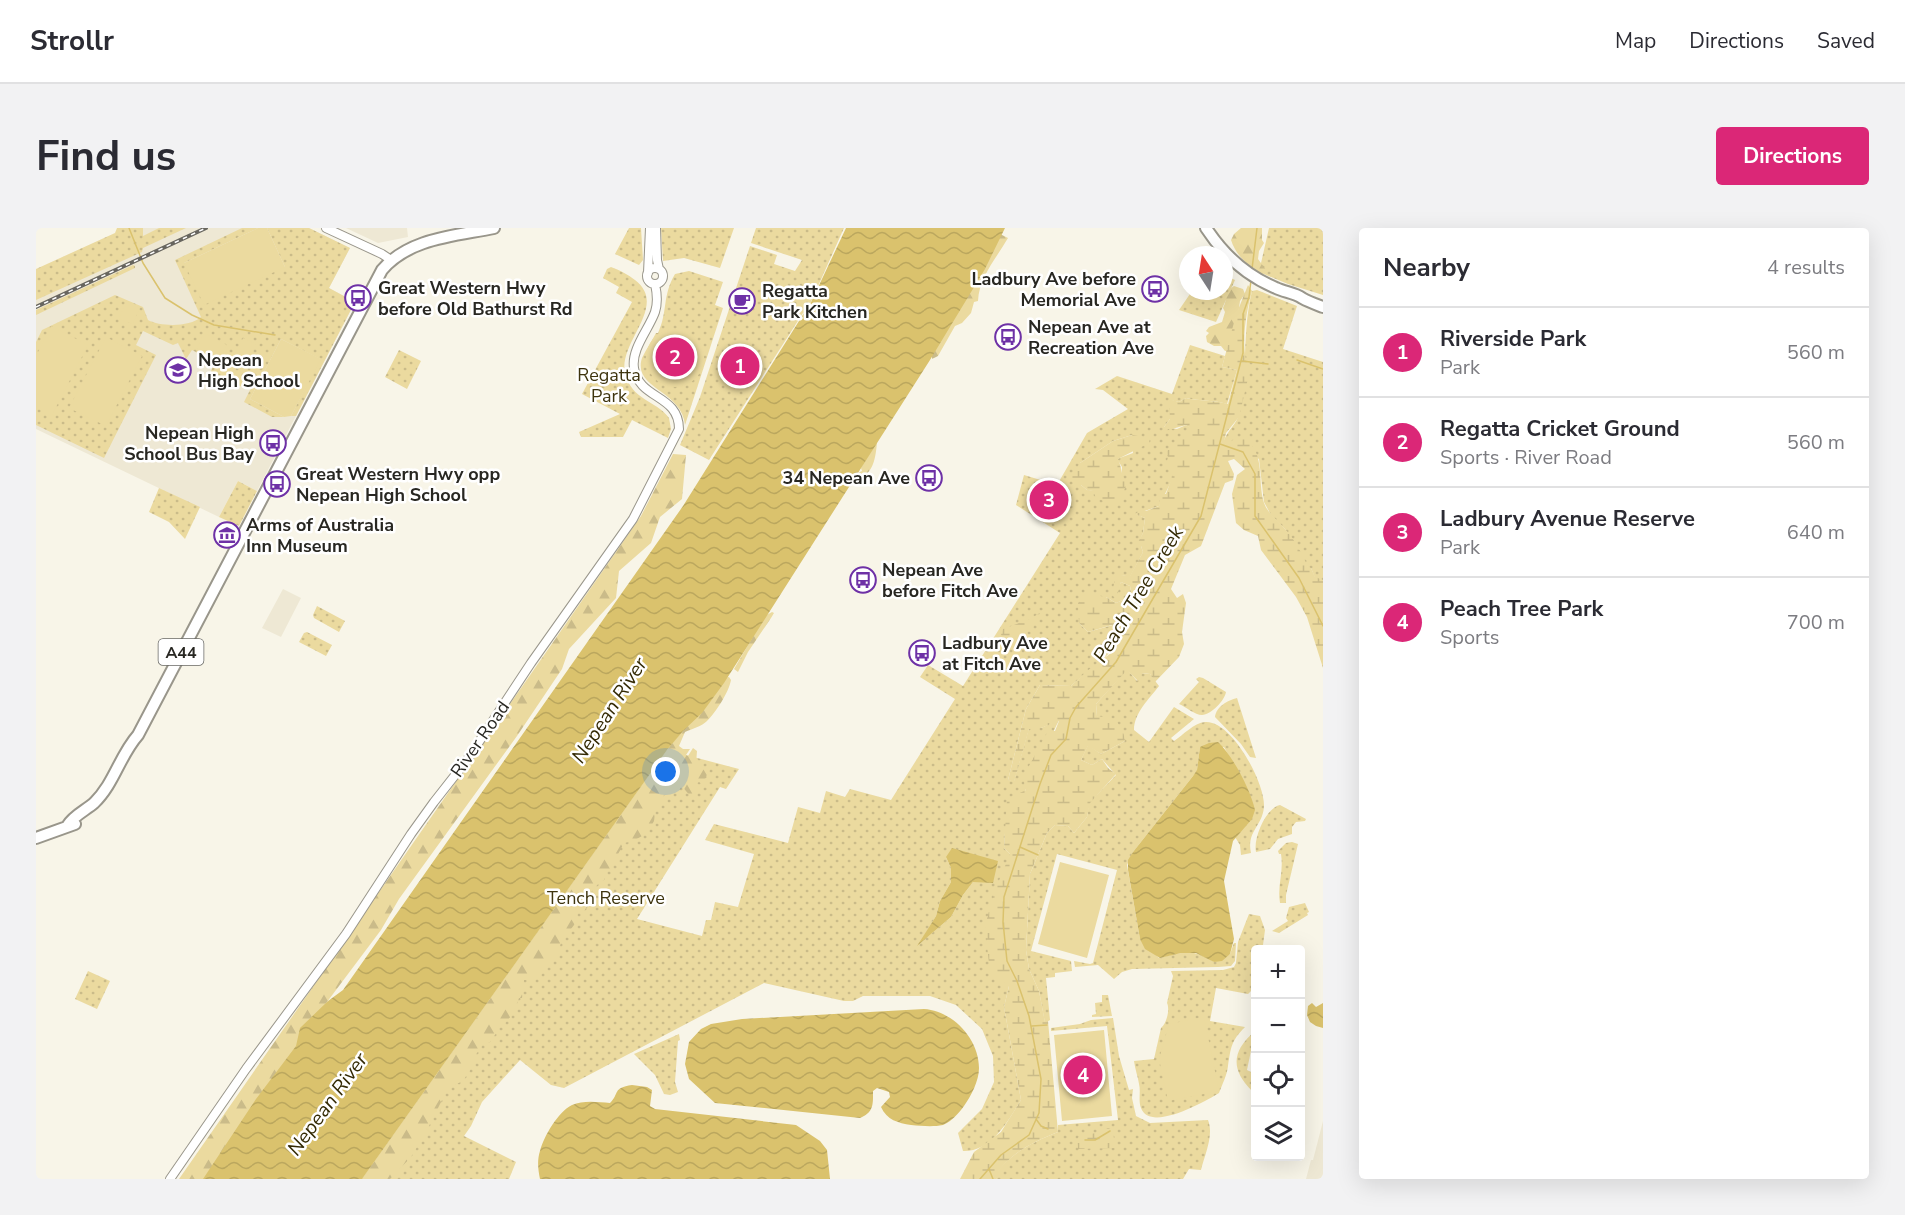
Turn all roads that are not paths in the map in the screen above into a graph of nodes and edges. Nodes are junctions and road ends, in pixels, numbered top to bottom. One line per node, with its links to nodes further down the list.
1 (326, 228): 6 (street)
2 (494, 228): 6 (highway, A44)
3 (650, 228): 8 (street)
4 (656, 228): 7 (street)
5 (1206, 228): 10 (highway)
6 (390, 260): 13 (highway, A44)
7 (659, 269): 8 (street); 9 (street)
8 (648, 273): 9 (street)
9 (655, 284): 14 (street, River Road)
10 (1303, 298): 11 (highway); 12 (highway)
11 (1323, 300)
12 (1323, 307)
13 (36, 838)
14 (170, 1179)

